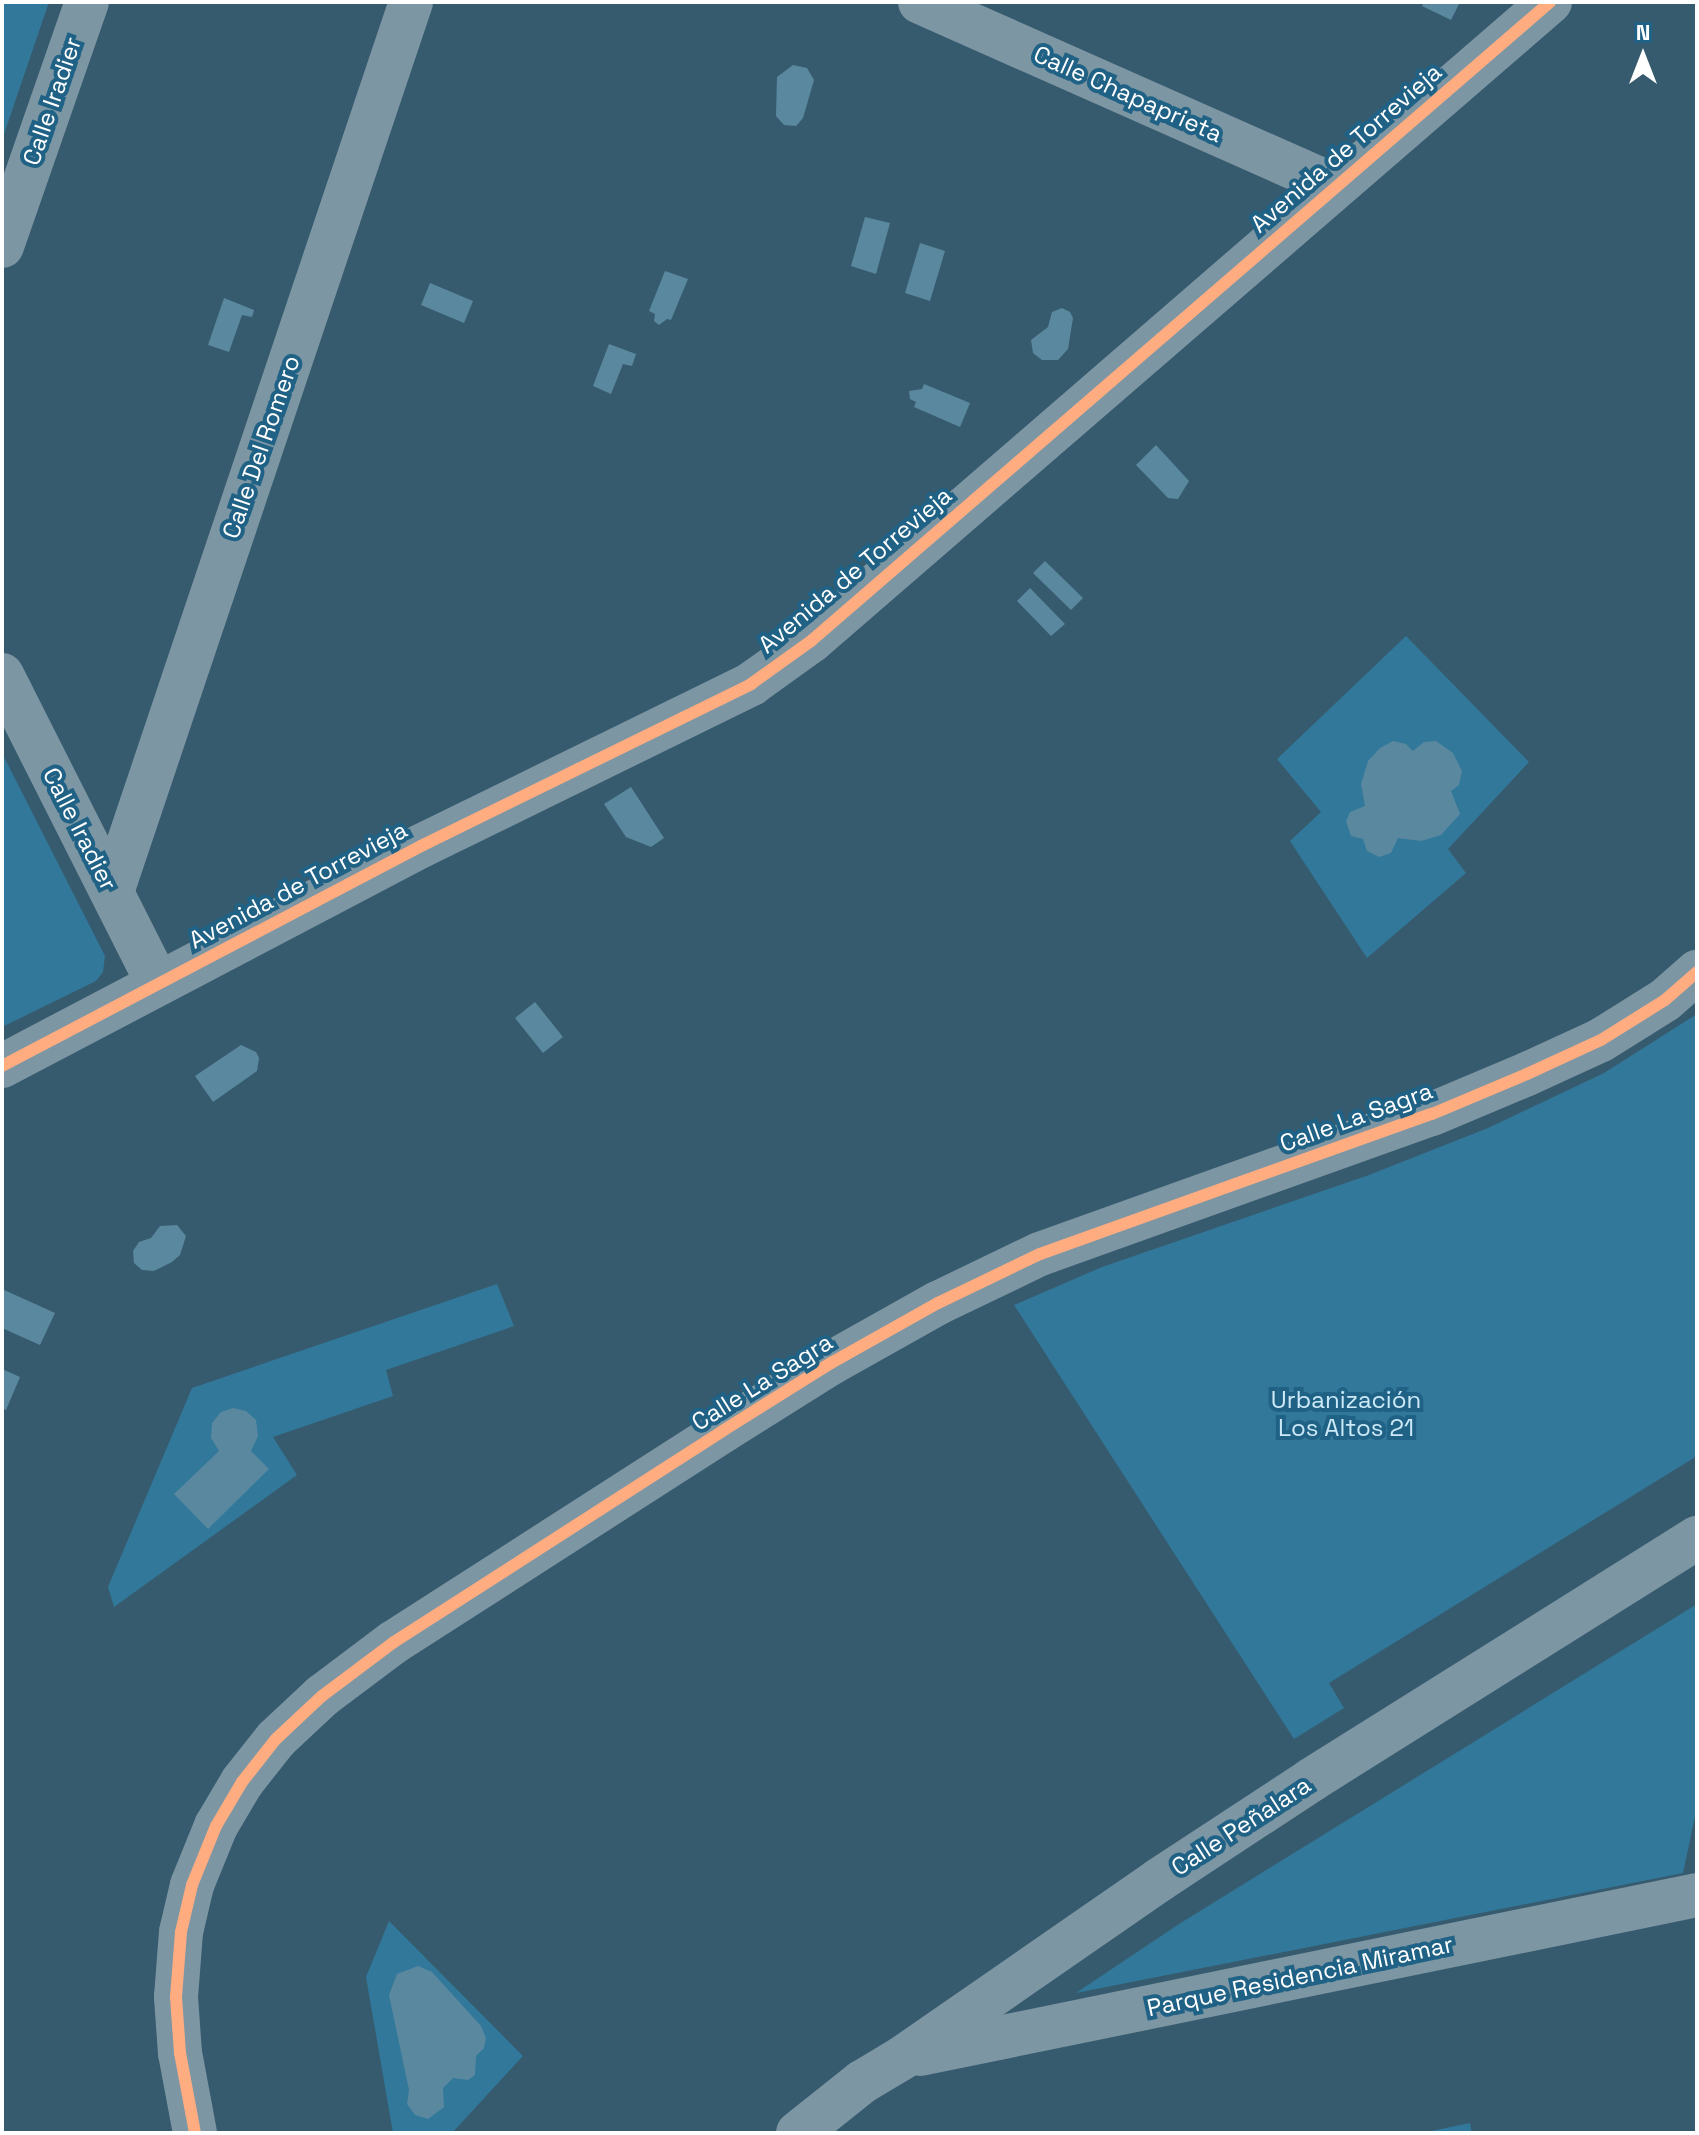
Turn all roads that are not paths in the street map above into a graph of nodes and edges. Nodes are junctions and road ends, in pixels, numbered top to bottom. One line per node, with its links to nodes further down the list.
1 (87, 2): 6 (street, Calle Iradier)
2 (411, 2): 8 (street, Calle Del Romero)
3 (920, 2): 5 (street, Calle Chapaprieta)
4 (1550, 2): 5 (street, Avenida de Torrevieja)
5 (1335, 186): 10 (street, Avenida de Torrevieja)
6 (2, 246)
7 (2, 675): 8 (street, Calle Iradier)
8 (112, 892): 10 (street, Calle Iradier)
9 (1697, 972): 15 (street, Calle La Sagra)
10 (158, 984): 11 (street, Avenida de Torrevieja)
11 (2, 1066)
12 (1697, 1538): 14 (street, Calle Peñalara)
13 (1697, 1895): 14 (street, Parque Residencia Miramar)
14 (902, 2058): 16 (street, Calle Peñalara)
15 (195, 2133)
16 (798, 2133)

